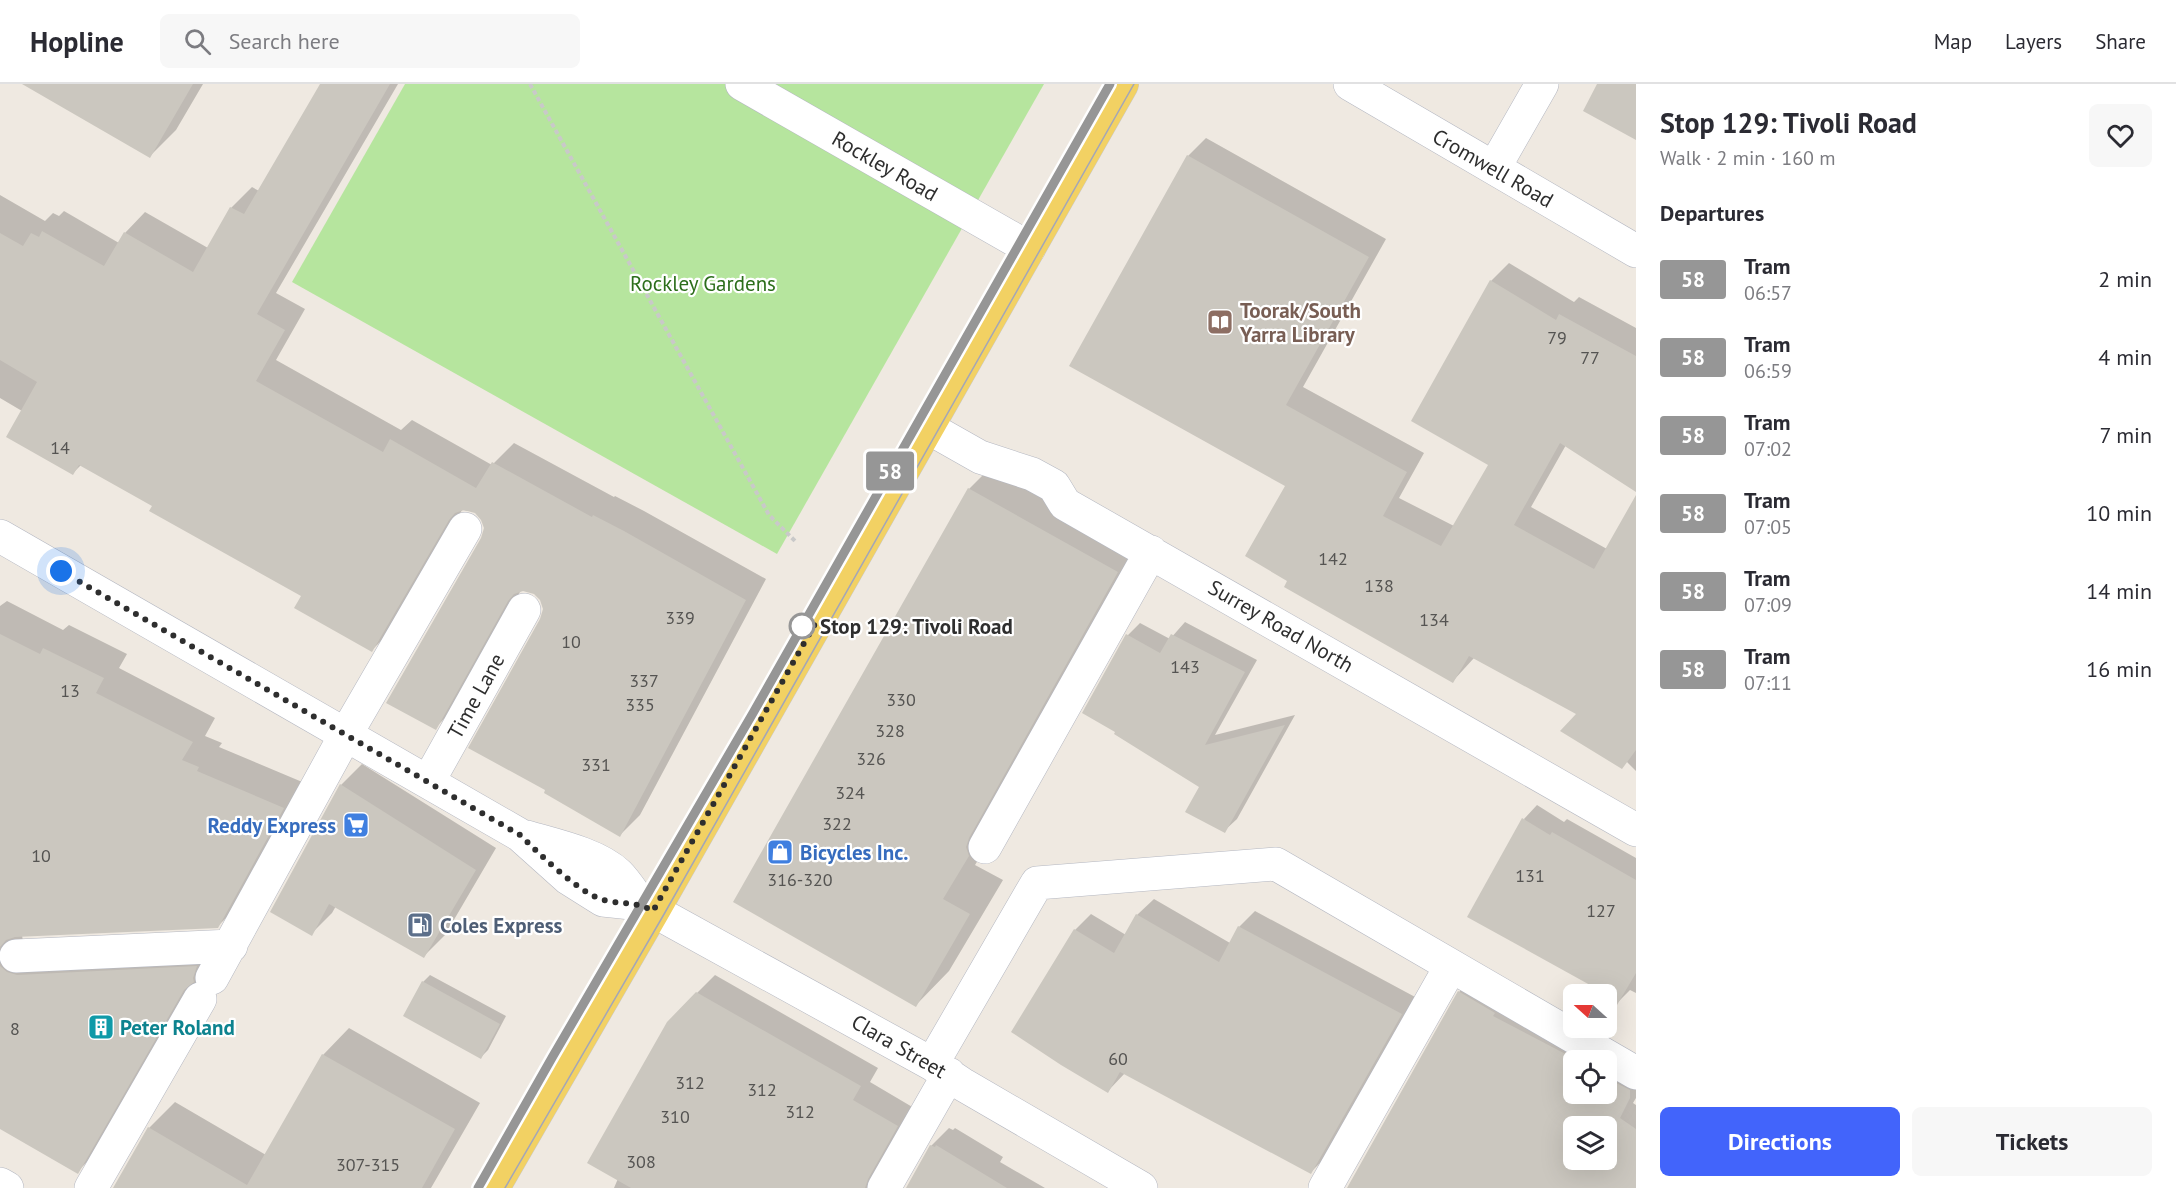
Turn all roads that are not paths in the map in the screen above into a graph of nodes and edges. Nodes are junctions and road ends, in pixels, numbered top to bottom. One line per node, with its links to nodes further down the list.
1 (742, 84): 6 (street, Rockley Road)
2 (1122, 84): 6 (main road)
3 (1350, 84): 5 (street, Cromwell Road)
4 (1542, 84): 5 (street)
5 (1494, 168): 7 (street, Cromwell Road)
6 (1029, 248): 8 (main road)
7 (1636, 251)
8 (927, 427): 11 (street, Surrey Road North); 17 (main road)
9 (465, 529): 13 (street)
10 (0, 536): 13 (street)
11 (1150, 552): 15 (street, Surrey Road North); 16 (street)
12 (524, 610): 14 (street, Time Lane)
13 (346, 734): 14 (street); 18 (street)
14 (428, 782): 17 (street)
15 (1636, 830)
16 (985, 847)
17 (647, 908): 21 (street, Clara Street); 26 (main road)
18 (231, 946): 19 (street); 25 (street)
19 (16, 956)
20 (1451, 966): 21 (street); 22 (street); 29 (street)
21 (941, 1069): 27 (street); 28 (street, Clara Street)
22 (1636, 1073)
23 (0, 1184): 24 (street)
24 (7, 1188)
25 (91, 1188)
26 (493, 1188)
27 (884, 1188)
28 (1141, 1188)
29 (1325, 1188)

